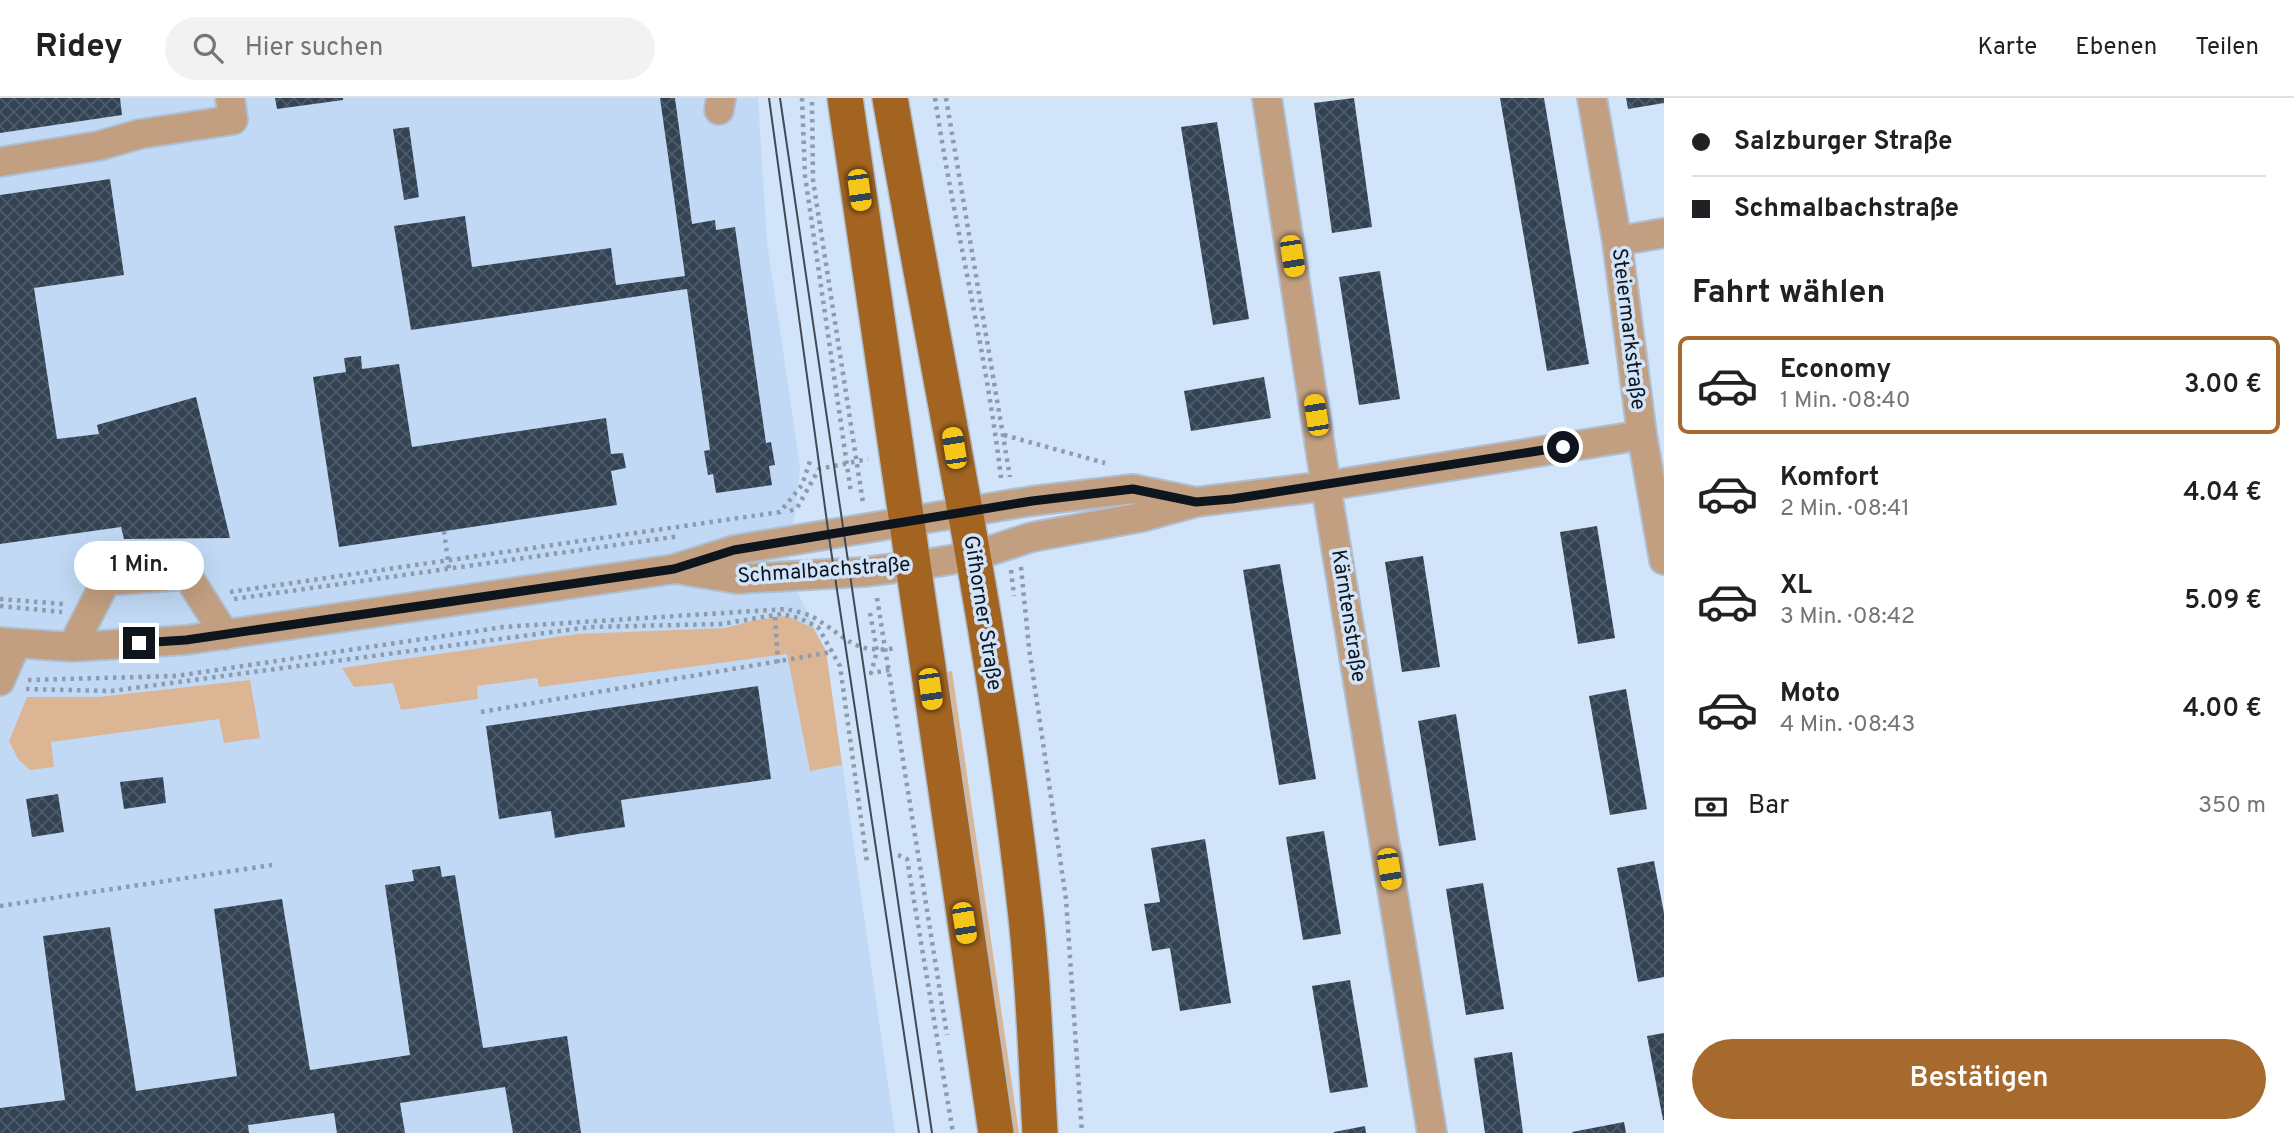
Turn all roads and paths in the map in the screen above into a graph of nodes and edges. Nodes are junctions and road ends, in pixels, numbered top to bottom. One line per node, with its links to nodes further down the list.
1 (230, 98): 10 (street)
2 (802, 98): 17 (path)
3 (812, 98): 16 (path)
4 (845, 98): 27 (main road)
5 (890, 98): 25 (main road, Gifhorner Straße)
6 (935, 98): 14 (path)
7 (946, 98): 13 (path)
8 (1267, 98): 21 (street, Kärntenstraße)
9 (1592, 98): 12 (street, Steiermarkstraße)
10 (0, 162)
11 (1664, 233): 12 (street)
12 (1617, 242): 15 (street, Steiermarkstraße)
13 (1002, 416): 14 (path); 20 (path)
14 (994, 418): 24 (path)
15 (1642, 435): 21 (street); 33 (street, Steiermarkstraße)
16 (853, 439): 17 (path); 18 (path)
17 (843, 440): 18 (path)
18 (846, 463): 19 (path); 22 (path)
19 (814, 476): 26 (path); 32 (path)
20 (1010, 477)
21 (1326, 486): 23 (street); 65 (street, Kärntenstraße)
22 (850, 493)
23 (1196, 502): 24 (street, Schmalbachstraße); 30 (street, Schmalbachstraße)
24 (1004, 505): 25 (street, Schmalbachstraße)
25 (967, 513): 27 (street, Schmalbachstraße); 31 (main road, Gifhorner Straße)
26 (768, 522)
27 (906, 522): 34 (main road); 36 (street, Schmalbachstraße)
28 (444, 531): 32 (path)
29 (683, 535): 35 (path)
30 (1014, 554): 31 (street, Schmalbachstraße); 40 (path); 47 (path)
31 (974, 556): 34 (street, Schmalbachstraße); 63 (main road, Gifhorner Straße)
32 (448, 561): 35 (path); 38 (path)
33 (1664, 561)
34 (913, 566): 36 (street, Schmalbachstraße); 62 (main road)
35 (449, 569): 38 (path)
36 (674, 569): 44 (street, Schmalbachstraße)
37 (0, 599): 41 (path)
38 (201, 600): 41 (street); 44 (street)
39 (0, 606): 41 (path)
40 (1016, 606)
41 (89, 608): 46 (street)
42 (870, 613): 50 (path)
43 (775, 617): 52 (path)
44 (225, 635): 46 (street, Schmalbachstraße)
45 (8, 643): 46 (street, Schmalbachstraße); 54 (street)
46 (72, 647)
47 (1030, 648): 49 (path); 64 (path)
48 (887, 649): 53 (path)
49 (1021, 649)
50 (877, 651): 53 (path); 54 (path)
51 (832, 652): 52 (path)
52 (778, 663): 55 (path)
53 (890, 670): 60 (path)
54 (5, 683): 57 (path)
55 (481, 712)
56 (898, 855): 61 (path)
57 (867, 862)
58 (272, 865): 59 (path)
59 (0, 906)
60 (950, 1048)
61 (953, 1133)
62 (996, 1133)
63 (1040, 1133)
64 (1082, 1133)
65 (1432, 1133)

